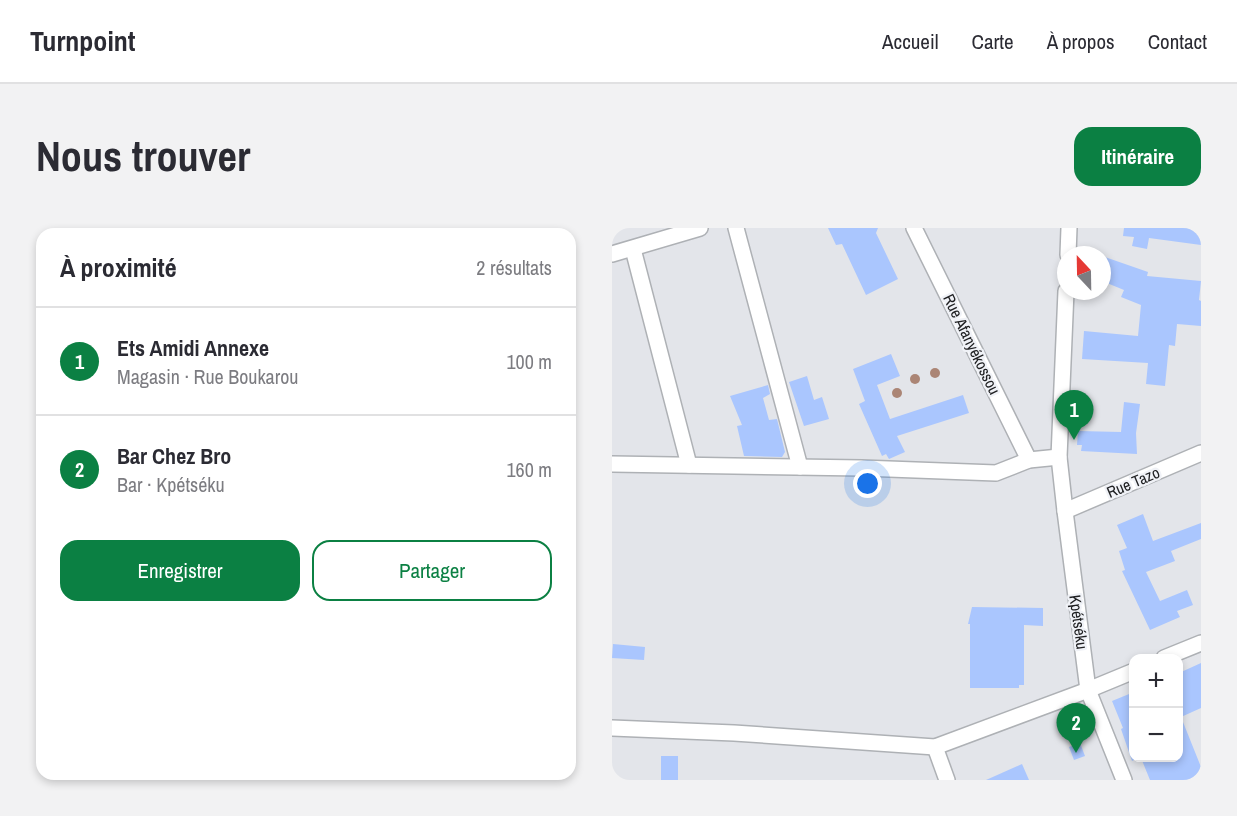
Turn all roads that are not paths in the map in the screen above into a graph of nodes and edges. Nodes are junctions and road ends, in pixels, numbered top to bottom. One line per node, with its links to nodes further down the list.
1 (700, 228): 6 (street)
2 (736, 228): 14 (street)
3 (914, 228): 11 (street, Rue Afanyékossou)
4 (1070, 228): 5 (street)
5 (1069, 246)
6 (633, 249): 7 (street); 13 (street)
7 (612, 254)
8 (1066, 300): 10 (street, Kpétséku)
9 (1201, 453): 15 (street, Rue Tazo)
10 (1059, 458): 11 (street); 15 (street, Kpétséku)
11 (1029, 460): 14 (street)
12 (612, 464): 13 (street)
13 (689, 465): 14 (street)
14 (800, 467)
15 (1065, 511): 19 (street, Kpétséku)
16 (1201, 643): 17 (street)
17 (1174, 654)
18 (1129, 673): 19 (street)
19 (1088, 690): 21 (street); 23 (street, Kpétséku)
20 (612, 728): 21 (street)
21 (934, 747): 22 (street)
22 (947, 780)
23 (1124, 780)

